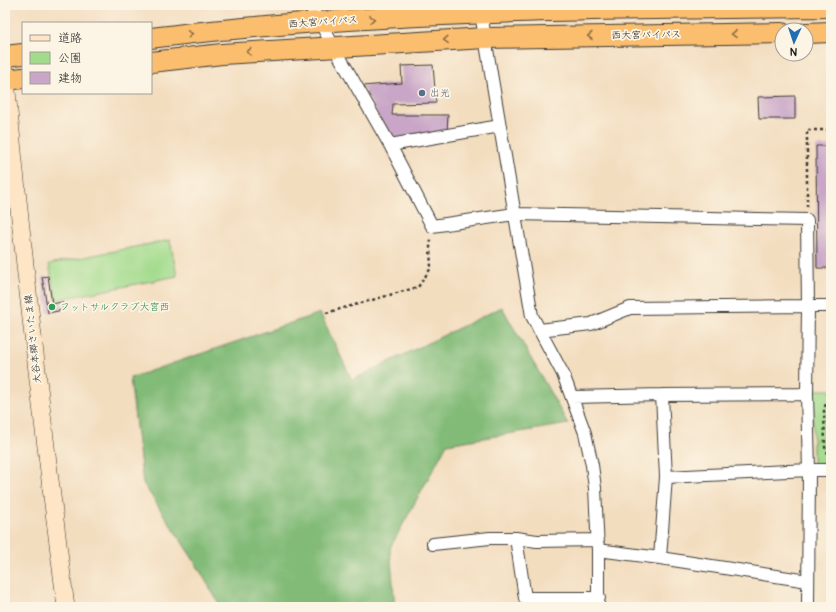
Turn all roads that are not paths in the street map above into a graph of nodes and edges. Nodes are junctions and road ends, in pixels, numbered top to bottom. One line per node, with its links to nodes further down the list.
1 (831, 7): 2 (highway, 西大宮バイパス)
2 (480, 9): 3 (highway, 西大宮バイパス, one-way to 2); 8 (street)
3 (314, 14): 7 (highway, 西大宮バイパス, one-way to 3); 9 (street)
4 (831, 32): 6 (highway)
5 (774, 33): 8 (highway, 西大宮バイパス, one-way to 8)
6 (814, 33)
7 (152, 38)
8 (485, 38): 9 (highway, 西大宮バイパス, one-way to 9); 14 (street)
9 (334, 48): 12 (highway, 西大宮バイパス, one-way to 12); 15 (street)
10 (22, 54): 11 (highway)
11 (5, 56)
12 (152, 62)
13 (10, 77): 32 (main road, 大谷本郷さいたま線)
14 (500, 126): 15 (street); 16 (street)
15 (390, 146): 16 (street)
16 (515, 214): 17 (street); 19 (street)
17 (808, 306): 18 (street); 19 (street); 20 (street)
18 (831, 306)
19 (539, 330): 22 (street)
20 (807, 394): 21 (street); 23 (street)
21 (662, 395): 22 (street); 25 (street)
22 (572, 397): 28 (street)
23 (808, 470): 24 (street); 25 (street); 30 (street)
24 (831, 470)
25 (666, 476): 29 (street)
26 (516, 538): 27 (street); 28 (street); 31 (street)
27 (433, 544)
28 (598, 545): 29 (street); 31 (street)
29 (660, 558): 30 (street)
30 (808, 581): 33 (street)
31 (599, 602)
32 (66, 607)
33 (808, 607)

